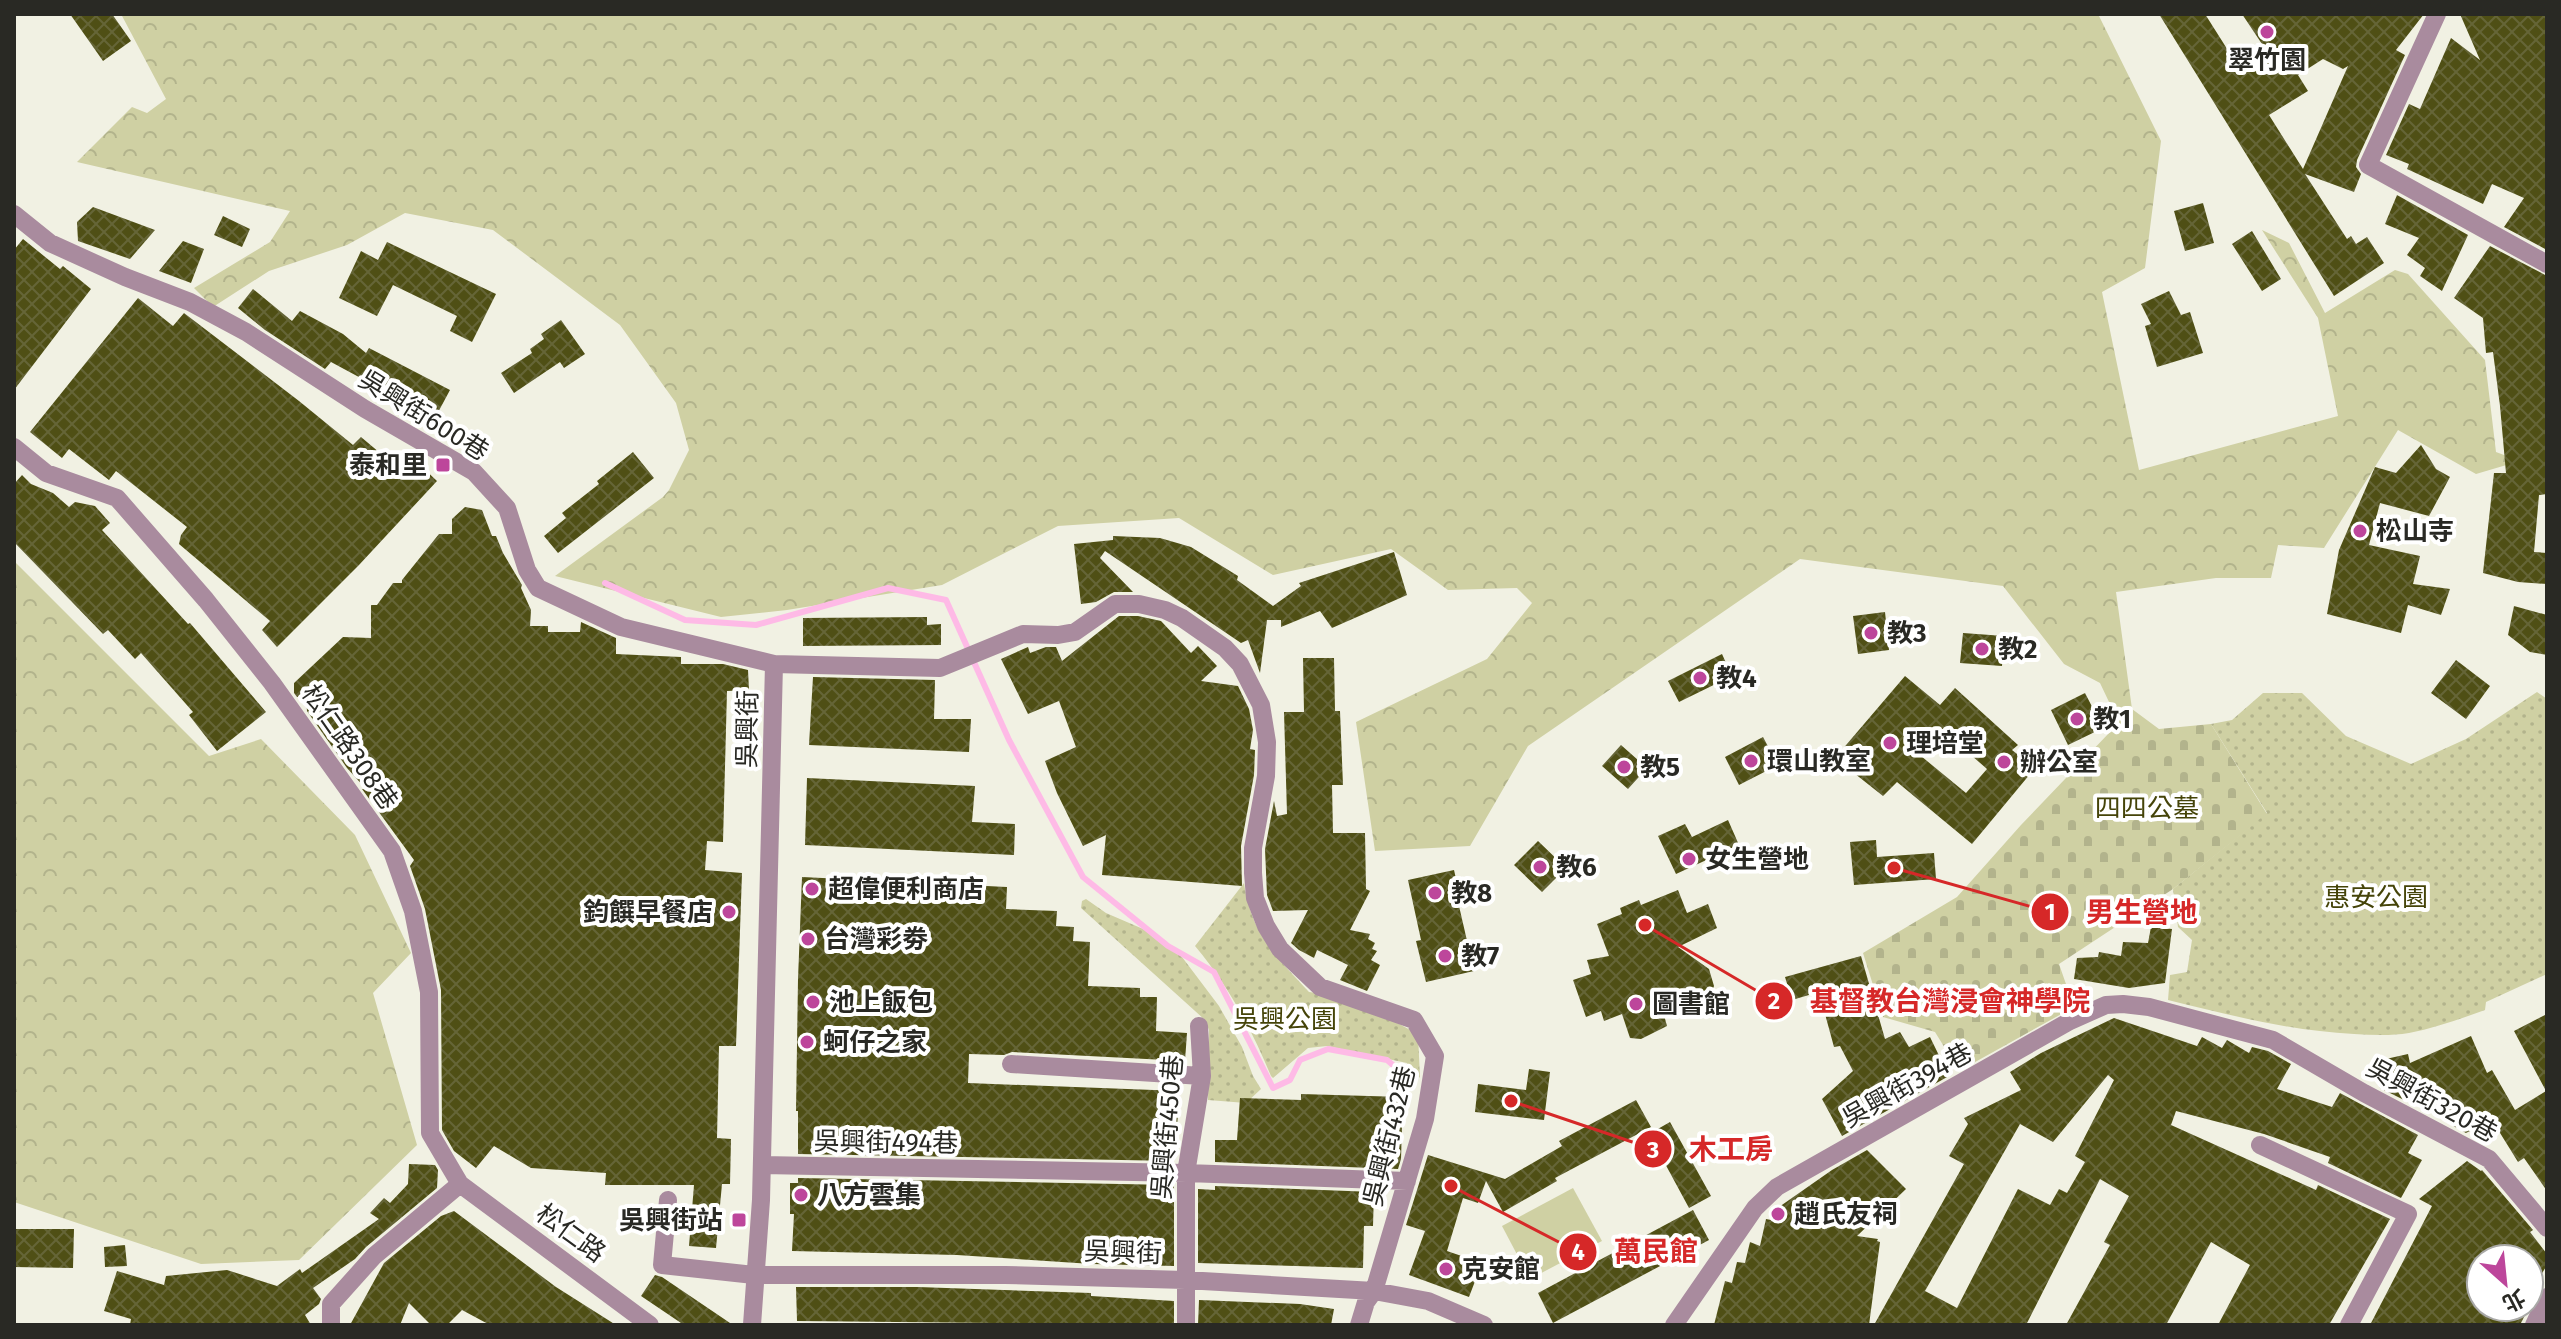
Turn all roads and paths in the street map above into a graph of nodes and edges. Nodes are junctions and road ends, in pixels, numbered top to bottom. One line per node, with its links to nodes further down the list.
1 (2437, 14): 3 (street)
2 (14, 214): 6 (street, 吳興街600巷)
3 (2547, 264)
4 (14, 447): 15 (street, 松仁路308巷)
5 (986, 650): 6 (street, 吳興街600巷); 14 (street, 吳興街432巷)
6 (774, 664): 12 (street, 吳興街)
7 (1199, 1026): 10 (street, 吳興街450巷)
8 (2273, 1040): 17 (street, 吳興街320巷); 28 (street, 吳興街394巷)
9 (1011, 1064): 10 (street)
10 (1202, 1076): 13 (street, 吳興街450巷)
11 (2260, 1145): 29 (street)
12 (762, 1165): 13 (street, 吳興街494巷); 18 (street, 吳興街)
13 (1186, 1173): 14 (street, 吳興街494巷); 19 (street, 吳興街450巷)
14 (1407, 1181): 20 (street, 吳興街432巷)
15 (460, 1184): 22 (street); 23 (street, 松仁路)
16 (668, 1200): 18 (street)
17 (2547, 1228)
18 (754, 1275): 19 (street, 吳興街); 24 (street, 吳興街)
19 (1185, 1280): 20 (street, 吳興街); 25 (street, 吳興街450巷)
20 (1374, 1291): 26 (street, 吳興街432巷); 27 (street, 吳興街)
21 (2547, 1297): 30 (street)
22 (331, 1325)
23 (650, 1325)
24 (752, 1325)
25 (1186, 1325)
26 (1359, 1325)
27 (1484, 1325)
28 (1674, 1325)
29 (2349, 1325)
30 (2534, 1325)

